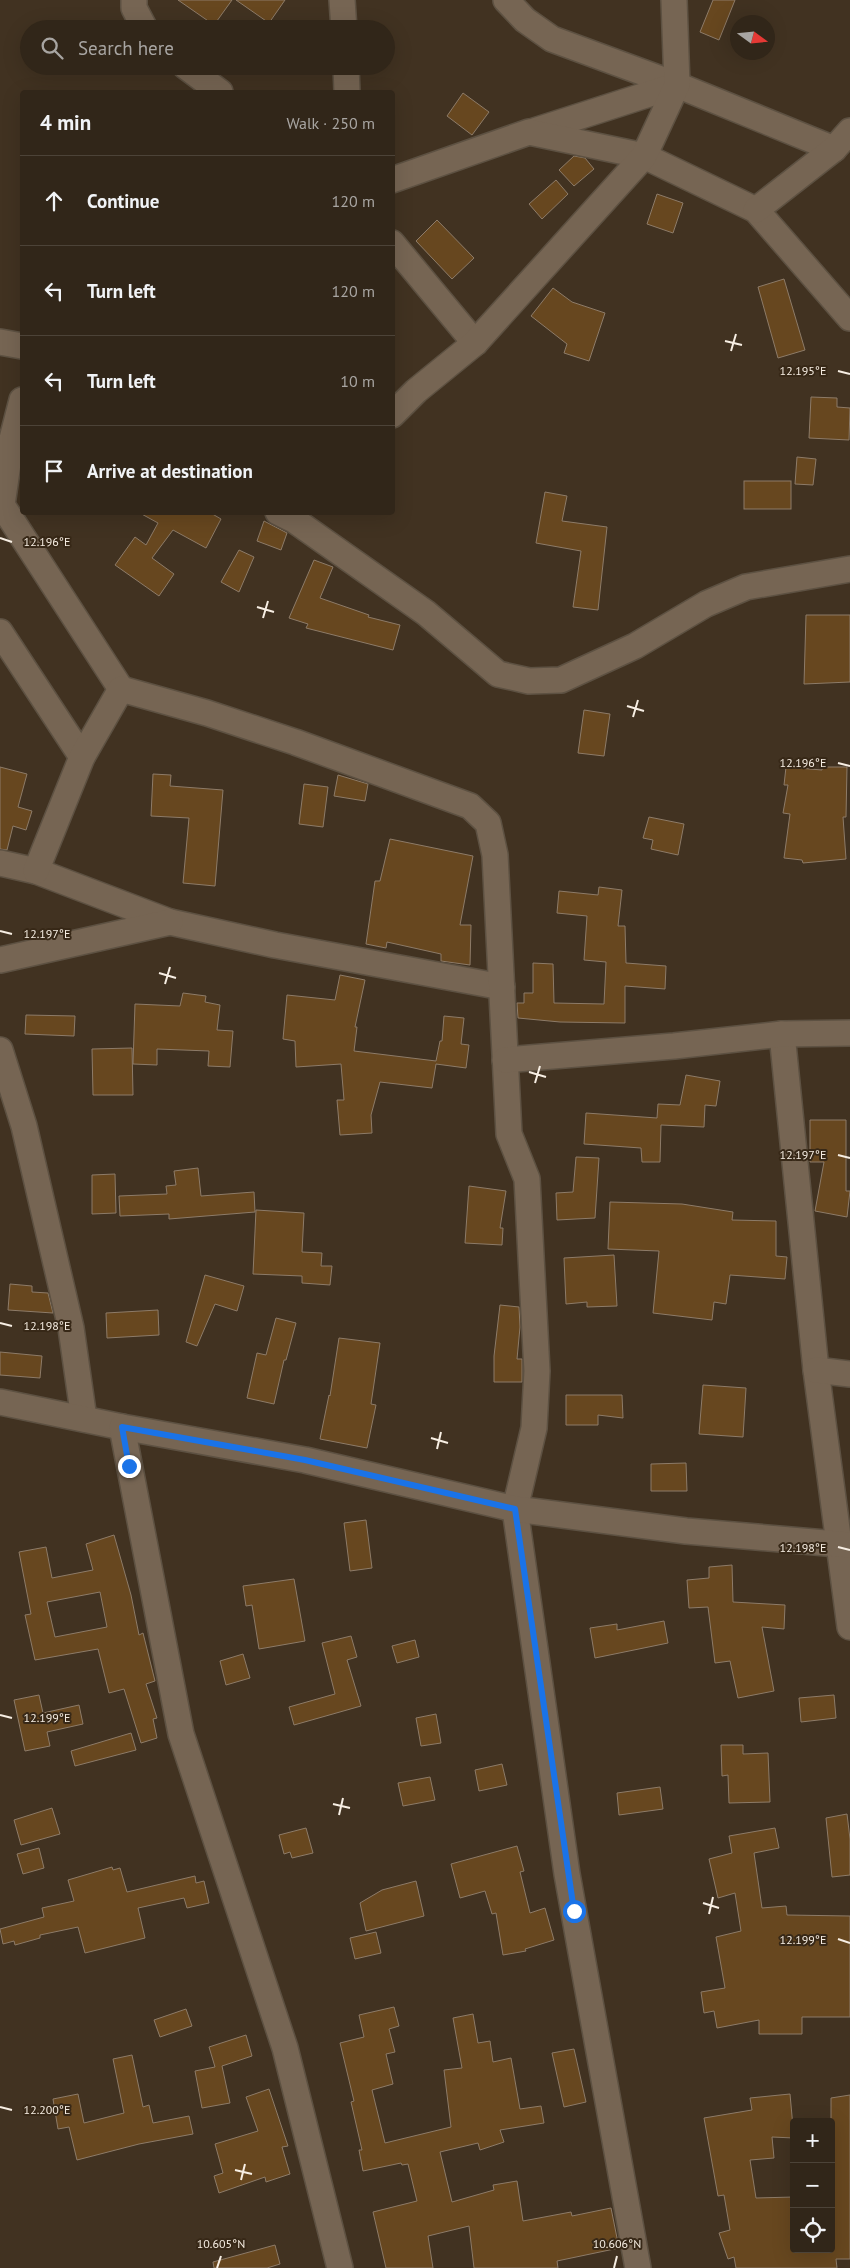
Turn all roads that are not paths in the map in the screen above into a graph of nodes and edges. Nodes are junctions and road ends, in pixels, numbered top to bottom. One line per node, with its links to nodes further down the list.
1 (134, 0): 5 (street)
2 (342, 0): 6 (street)
3 (506, 0): 9 (street)
4 (674, 0): 9 (street)
5 (140, 20)
6 (343, 20)
7 (197, 75): 10 (street)
8 (346, 75): 11 (street)
9 (677, 85): 13 (street); 14 (street); 15 (street)
10 (217, 90)
11 (347, 90)
12 (850, 131): 14 (street)
13 (528, 132): 15 (street); 16 (street)
14 (834, 150): 17 (street)
15 (644, 156): 17 (street); 21 (street)
16 (395, 179)
17 (756, 210): 19 (street)
18 (395, 247): 21 (street)
19 (850, 318)
20 (0, 342): 22 (street)
21 (475, 343): 23 (street)
22 (20, 346)
23 (404, 390): 25 (street)
24 (20, 408): 26 (street)
25 (395, 409)
26 (8, 502): 30 (street)
27 (291, 515): 28 (street)
28 (850, 570)
29 (0, 632): 31 (street)
30 (120, 689): 31 (street); 36 (street)
31 (82, 757): 33 (street)
32 (0, 863): 33 (street)
33 (36, 871): 34 (street)
34 (170, 922): 35 (street); 36 (street)
35 (0, 960)
36 (502, 987): 40 (street)
37 (850, 1033): 38 (street)
38 (782, 1034): 40 (street); 41 (street)
39 (0, 1050): 44 (street)
40 (505, 1060): 46 (street)
41 (816, 1370): 42 (street); 47 (street)
42 (850, 1374)
43 (0, 1402): 44 (street)
44 (84, 1419): 45 (street)
45 (122, 1427): 46 (street); 49 (street)
46 (515, 1509): 47 (street); 50 (street)
47 (845, 1544): 48 (street)
48 (850, 1627)
49 (340, 2268)
50 (638, 2268)

